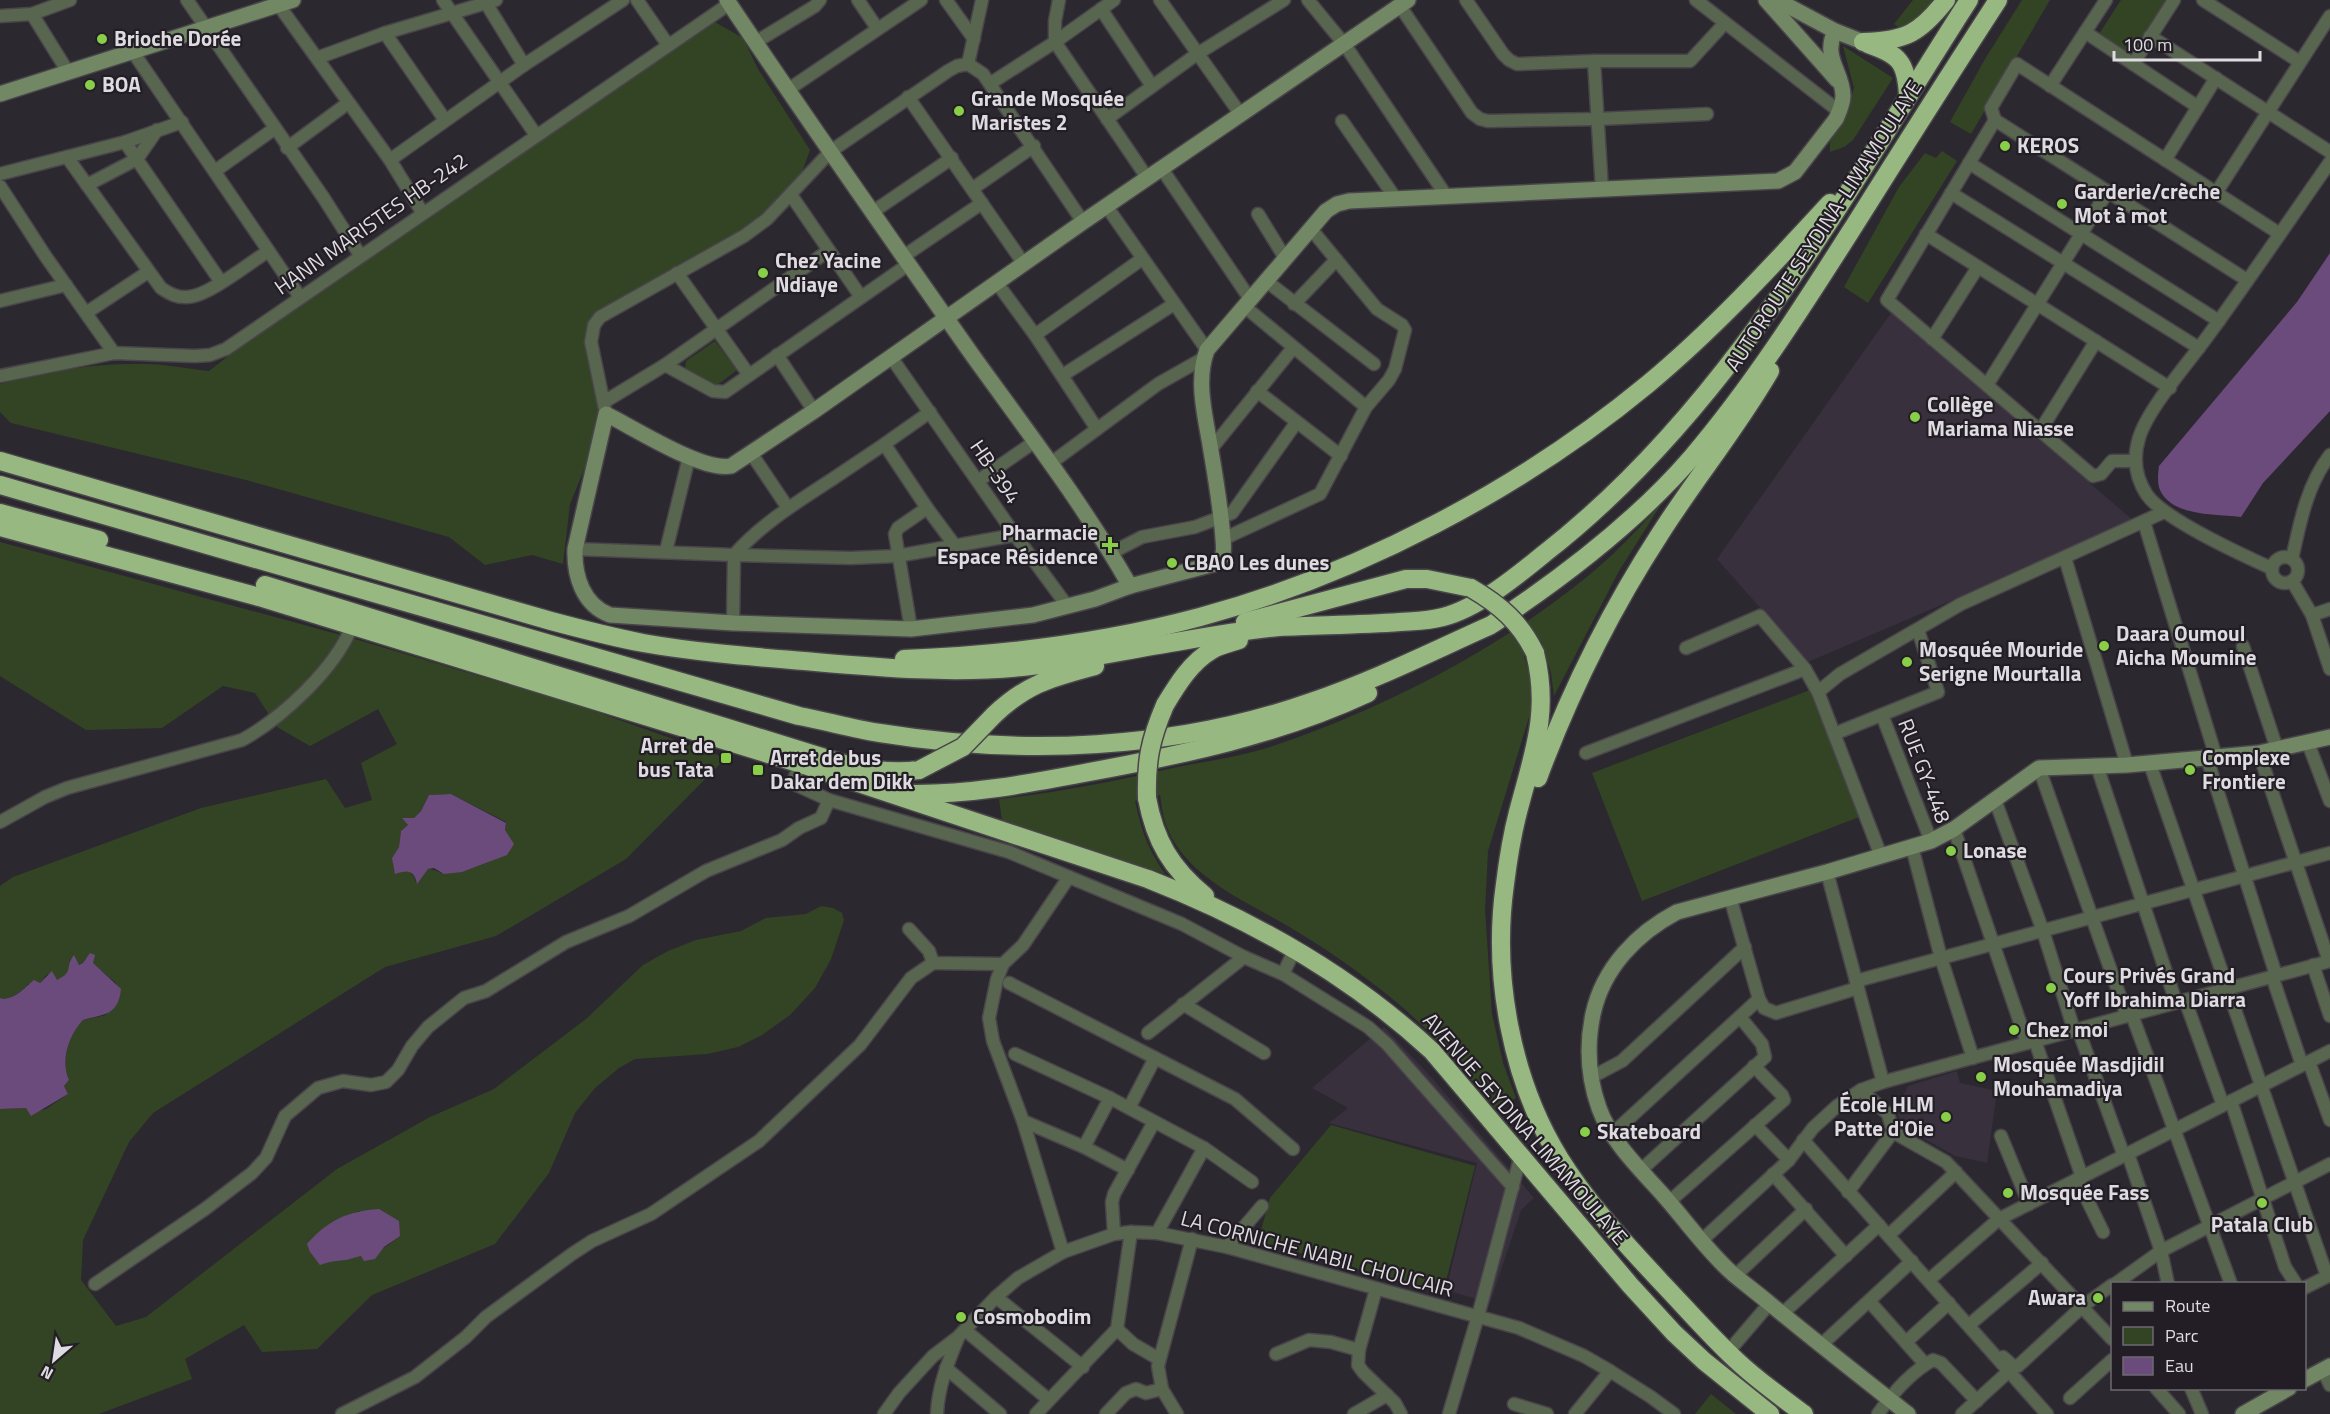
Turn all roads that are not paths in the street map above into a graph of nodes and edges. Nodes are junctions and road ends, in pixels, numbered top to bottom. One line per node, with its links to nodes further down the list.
1 (70, 0): 33 (street)
2 (187, 0): 37 (street)
3 (293, 0): 29 (street)
4 (443, 0): 32 (street)
5 (622, 0): 56 (street)
6 (637, 0): 47 (street)
7 (820, 0): 44 (street)
8 (858, 0): 38 (street)
9 (921, 0): 38 (street)
10 (946, 0): 43 (street)
11 (982, 0): 43 (street)
12 (1059, 0): 45 (street)
13 (1114, 0): 31 (street)
14 (1160, 0): 50 (street)
15 (1284, 0): 50 (street)
16 (1308, 0): 48 (street)
17 (1466, 0): 52 (street)
18 (1696, 0): 36 (street)
19 (1766, 0): 60 (street)
20 (1777, 0): 39 (street)
21 (1946, 0): 46 (highway)
22 (1970, 0): 66 (highway, AUTOROUTE SEYDINA-LIMAMOULAYE)
23 (1998, 0): 139 (highway, AUTOROUTE SEYDINA-LIMAMOULAYE)
24 (2106, 0): 40 (street)
25 (2174, 0): 42 (street)
26 (2203, 0): 53 (street)
27 (491, 2): 32 (street); 56 (street)
28 (728, 2): 44 (street); 47 (street, HANN MARISTES HB-242)
29 (276, 3): 37 (street); 51 (street)
30 (1404, 3): 48 (street); 75 (street)
31 (1101, 9): 45 (street); 62 (street)
32 (451, 12): 41 (street); 59 (street)
33 (32, 14): 34 (street); 57 (street)
34 (0, 16)
35 (2330, 16): 53 (street)
36 (1724, 24): 52 (street); 70 (street)
37 (206, 28): 49 (street); 80 (street)
38 (877, 28): 64 (street)
39 (1836, 31): 46 (street); 60 (street)
40 (2085, 32): 55 (street); 63 (street)
41 (385, 33): 51 (street); 76 (street)
42 (2150, 36): 55 (street); 58 (street)
43 (974, 39): 54 (street)
44 (756, 42): 64 (street)
45 (1055, 42): 61 (street); 74 (street)
46 (1863, 42): 66 (highway)
47 (668, 45): 82 (street, HANN MARISTES HB-242)
48 (1345, 45): 73 (street); 108 (street)
49 (133, 52): 57 (street); 79 (street)
50 (1197, 54): 62 (street); 73 (street)
51 (317, 58): 68 (street)
52 (1594, 61): 75 (street)
53 (2300, 62): 71 (street)
54 (968, 64): 61 (street); 67 (street)
55 (2133, 64): 69 (street)
56 (524, 65): 59 (street)
57 (68, 72): 65 (street)
58 (2216, 78): 69 (street); 71 (street)
59 (501, 81): 76 (street); 82 (street)
60 (1839, 82): 70 (street)
61 (991, 84): 84 (street)
62 (1152, 86): 74 (street)
63 (2050, 86): 77 (street); 93 (street)
64 (789, 89): 86 (street)
65 (0, 94)
66 (1908, 95): 87 (highway, AUTOROUTE SEYDINA-LIMAMOULAYE)
67 (908, 96): 86 (street); 90 (street)
68 (348, 103): 85 (street); 92 (street)
69 (2198, 107): 93 (street)
70 (1840, 112): 103 (street)
71 (2268, 112): 88 (street); 106 (street)
72 (1707, 114): 75 (street)
73 (1241, 115): 96 (street)
74 (1107, 119): 99 (street)
75 (1598, 119): 103 (street)
76 (445, 120): 92 (street)
77 (1995, 120): 95 (street); 104 (street)
78 (1342, 121): 109 (street)
79 (182, 122): 81 (street); 97 (street)
80 (274, 129): 85 (street); 97 (street)
81 (157, 130): 83 (street); 91 (street)
82 (536, 135): 113 (street, HANN MARISTES HB-242)
83 (125, 142): 89 (street); 91 (street)
84 (1034, 146): 102 (street); 115 (street)
85 (287, 148): 122 (street)
86 (831, 151): 107 (street); 112 (street)
87 (1873, 151): 212 (highway); 219 (highway)
88 (2330, 152)
89 (67, 157): 98 (street); 100 (street)
90 (952, 158): 102 (street); 112 (street)
91 (137, 159): 100 (street); 134 (street)
92 (390, 160): 113 (street)
93 (2165, 160): 106 (street)
94 (2330, 162): 119 (street)
95 (1969, 163): 105 (street); 118 (street)
96 (1162, 169): 99 (street); 141 (street)
97 (216, 171): 121 (street)
98 (0, 174)
99 (1148, 179): 111 (street)
100 (87, 185): 130 (street)
101 (0, 186): 136 (street)
102 (972, 189): 110 (street)
103 (1602, 190): 108 (street)
104 (2108, 191): 118 (street); 133 (street)
105 (1951, 193): 117 (street); 127 (street)
106 (2216, 193): 119 (street)
107 (791, 195): 120 (street); 131 (street)
108 (1447, 197): 109 (street)
109 (1396, 199): 116 (street)
110 (982, 204): 125 (street); 128 (street)
111 (1107, 207): 115 (street); 124 (street)
112 (874, 211): 125 (street)
113 (422, 212): 122 (street, HANN MARISTES HB-242)
114 (1257, 214): 123 (street)
115 (1083, 222): 128 (street)
116 (1311, 229): 123 (street); 126 (street)
117 (1926, 234): 129 (street); 150 (street)
118 (2081, 234): 127 (street); 147 (street)
119 (2280, 234): 133 (street)
120 (828, 251): 138 (street); 148 (street)
121 (267, 252): 134 (street); 137 (street)
122 (360, 255): 137 (street, HANN MARISTES HB-242)
123 (1285, 258): 132 (street)
124 (1142, 259): 142 (street); 149 (street)
125 (907, 260): 138 (street); 146 (street)
126 (1336, 260): 143 (street); 166 (street)
127 (2063, 263): 144 (street); 153 (street)
128 (1024, 264): 135 (street)
129 (1978, 267): 144 (street); 150 (street)
130 (148, 272): 134 (street); 145 (street)
131 (676, 273): 148 (street); 167 (street)
132 (1265, 280): 141 (street); 143 (street)
133 (2247, 280): 147 (street)
134 (221, 282)
135 (997, 284): 146 (street); 149 (street)
136 (66, 285): 140 (street); 145 (street)
137 (300, 297): 154 (street, HANN MARISTES HB-242)
138 (861, 297): 156 (street)
139 (1809, 298): 209 (highway, AUTOROUTE SEYDINA-LIMAMOULAYE); 243 (highway)
140 (0, 301)
141 (1247, 302): 152 (street); 155 (street)
142 (1174, 304): 155 (street); 161 (street)
143 (1294, 304): 158 (street)
144 (2037, 304): 151 (street); 163 (street)
145 (86, 313): 154 (street)
146 (947, 318): 157 (street); 173 (street)
147 (2219, 321): 153 (street)
148 (716, 330): 159 (street); 160 (street)
149 (1035, 334): 161 (street)
150 (1932, 339): 163 (street)
151 (2096, 341): 164 (street); 172 (street)
152 (1293, 348): 165 (street); 166 (street)
153 (2199, 348): 164 (street)
154 (114, 353): 162 (street, HANN MARISTES HB-242)
155 (1205, 354): 171 (street); 175 (street)
156 (777, 355): 160 (street); 168 (street)
157 (891, 357): 168 (street); 169 (street, HB-394)
158 (1374, 364)
159 (665, 365): 160 (street); 167 (street)
160 (748, 375)
161 (1063, 375): 171 (street)
162 (0, 376)
163 (1987, 385): 172 (street)
164 (2170, 388): 181 (street)
165 (1257, 391): 170 (street); 175 (street)
166 (1366, 407): 178 (street)
167 (605, 408): 179 (street); 195 (street)
168 (814, 411): 176 (street)
169 (930, 412): 174 (street); 183 (street, HB-394)
170 (1296, 423): 178 (street); 189 (street)
171 (1097, 429): 182 (street)
172 (2040, 431): 181 (street)
173 (1034, 442): 182 (street); 183 (street)
174 (885, 445): 185 (street); 186 (street)
175 (1211, 449): 189 (street)
176 (751, 453): 179 (street); 185 (street)
177 (2330, 455): 201 (street)
178 (1341, 456): 193 (street)
179 (688, 457): 196 (street)
180 (0, 461): 219 (highway)
181 (2134, 461): 187 (street)
182 (1051, 463): 197 (street)
183 (978, 481): 192 (street, HB-394)
184 (0, 485): 209 (highway)
185 (788, 508): 198 (street)
186 (927, 508): 194 (street); 199 (street)
187 (2164, 512): 190 (street); 202 (street)
188 (0, 513): 215 (highway, bridge)
189 (1221, 518): 193 (street); 197 (street)
190 (2144, 522): 200 (street); 230 (street)
191 (0, 526): 210 (highway, AVENUE SEYDINA LIMAMOULAYE)
192 (1014, 535): 194 (street); 205 (street, HB-394)
193 (1223, 539): 204 (street)
194 (956, 547): 199 (street)
195 (575, 549): 196 (street); 208 (street)
196 (666, 551): 198 (street)
197 (1111, 553): 204 (street)
198 (734, 555): 199 (street); 208 (street)
199 (897, 556): 213 (street)
200 (2065, 558): 214 (street); 233 (street)
201 (2292, 559): 202 (street); 203 (street)
202 (2271, 568): 203 (street)
203 (2292, 580): 207 (street)
204 (1130, 586): 205 (street)
205 (1068, 607): 213 (street)
206 (2330, 609): 207 (street)
207 (2313, 615): 221 (street)
208 (733, 623): 213 (street)
209 (1491, 625): 236 (highway)
210 (352, 626): 231 (highway, AVENUE SEYDINA LIMAMOULAYE); 240 (street)
211 (1239, 627): 212 (highway); 215 (highway); 218 (highway); 243 (highway, bridge)
212 (1299, 627): 218 (highway)
213 (910, 629)
214 (1918, 630): 222 (street); 223 (street)
215 (1185, 640): 219 (highway)
216 (2243, 646): 227 (street)
217 (1686, 648): 220 (street)
218 (1213, 649): 255 (highway, bridge)
219 (789, 660)
220 (1805, 669): 222 (street); 228 (street)
221 (2330, 669)
222 (1818, 692): 224 (street)
223 (1881, 715): 224 (street); 242 (street, RUE GY-448)
224 (1834, 734): 246 (street)
225 (2330, 737): 226 (street)
226 (2308, 743): 227 (street); 239 (street)
227 (2277, 749): 229 (street)
228 (1586, 753)
229 (2259, 753): 230 (street); 247 (street)
230 (2211, 758): 232 (street); 249 (street)
231 (801, 764): 236 (highway, AVENUE SEYDINA LIMAMOULAYE); 237 (street)
232 (2150, 764): 233 (street); 251 (street)
233 (2127, 765): 234 (street)
234 (2097, 766): 235 (street); 253 (street)
235 (2038, 768): 238 (street); 254 (street)
236 (886, 793): 255 (highway, AVENUE SEYDINA LIMAMOULAYE)
237 (829, 800): 250 (street); 348 (street)
238 (1995, 800): 241 (street); 257 (street)
239 (2330, 801)
240 (0, 822)
241 (1954, 829): 242 (street); 258 (street)
242 (1930, 841): 244 (street)
243 (1511, 847): 367 (highway, AVENUE SEYDINA LIMAMOULAYE)
244 (1912, 847): 246 (street); 262 (street)
245 (2330, 853): 247 (street)
246 (1881, 856): 248 (street)
247 (2296, 862): 249 (street); 263 (street)
248 (1827, 872): 252 (street); 270 (street)
249 (2244, 876): 251 (street); 268 (street)
250 (1069, 877): 261 (street); 265 (street)
251 (2193, 890): 253 (street); 271 (street)
252 (1730, 897): 259 (street); 288 (street)
253 (2143, 903): 254 (street); 273 (street)
254 (2092, 917): 257 (street); 275 (street)
255 (1255, 927): 260 (highway, AVENUE SEYDINA LIMAMOULAYE)
256 (909, 929): 264 (street)
257 (2043, 931): 258 (street); 278 (street)
258 (1993, 944): 262 (street); 280 (street)
259 (1745, 947): 272 (street); 288 (street)
260 (1295, 950): 267 (street); 307 (highway, AVENUE SEYDINA LIMAMOULAYE)
261 (1244, 957): 267 (street); 274 (street)
262 (1941, 958): 270 (street); 285 (street)
263 (2329, 961): 266 (street)
264 (933, 963): 265 (street); 389 (street)
265 (1003, 964): 296 (street)
266 (2313, 965): 268 (street); 276 (street)
267 (1283, 974): 318 (street)
268 (2274, 976): 271 (street); 286 (street)
269 (1009, 983): 284 (street)
270 (1857, 984): 272 (street); 289 (street)
271 (2228, 988): 273 (street); 290 (street)
272 (1759, 999): 277 (street)
273 (2181, 1001): 275 (street); 293 (street)
274 (1183, 1004): 279 (street); 282 (street)
275 (2130, 1015): 278 (street); 299 (street)
276 (2330, 1016)
277 (1740, 1017): 287 (street); 301 (street)
278 (2076, 1030): 280 (street); 308 (street)
279 (1148, 1033)
280 (2031, 1042): 285 (street); 315 (street)
281 (2330, 1051): 286 (street)
282 (1264, 1053)
283 (1015, 1054): 292 (street)
284 (1155, 1058): 294 (street); 306 (street)
285 (1973, 1058): 289 (street)
286 (2306, 1064): 290 (street); 295 (street)
287 (1754, 1066): 298 (street); 312 (street)
288 (1590, 1078): 301 (street)
289 (1883, 1082): 291 (street)
290 (2262, 1086): 293 (street); 317 (street)
291 (1861, 1090): 300 (street); 303 (street)
292 (1110, 1098): 294 (street); 304 (street)
293 (2227, 1103): 299 (street); 320 (street)
294 (1129, 1108): 297 (street)
295 (2330, 1120)
296 (1023, 1121): 304 (street); 337 (street)
297 (1154, 1122): 305 (street); 311 (street)
298 (1755, 1125): 309 (street); 321 (street)
299 (2175, 1130): 308 (street); 327 (street)
300 (1893, 1132): 313 (street); 319 (street)
301 (1612, 1134): 312 (street)
302 (2001, 1136): 322 (street)
303 (1803, 1140): 309 (street); 319 (street)
304 (1084, 1147): 311 (street)
305 (1204, 1148): 316 (street); 330 (street)
306 (1293, 1149)
307 (1521, 1155): 318 (street); 402 (highway, AVENUE SEYDINA LIMAMOULAYE)
308 (2126, 1155): 315 (street); 336 (street)
309 (1789, 1160): 314 (street)
310 (2330, 1164): 317 (street)
311 (1128, 1170): 331 (street)
312 (1641, 1170): 321 (street)
313 (1956, 1172): 325 (street); 332 (street)
314 (1773, 1173): 324 (street); 334 (street)
315 (2080, 1178): 322 (street); 329 (street)
316 (1252, 1182)
317 (2295, 1182): 320 (street); 341 (street)
318 (1513, 1187): 358 (street)
319 (1848, 1192): 326 (street)
320 (2263, 1198): 327 (street); 347 (street)
321 (1669, 1202): 334 (street)
322 (2029, 1204): 325 (street)
323 (1262, 1206): 335 (street)
324 (1806, 1209): 338 (street); 342 (street)
325 (2000, 1218): 340 (street); 343 (street)
326 (1880, 1225): 332 (street); 338 (street)
327 (2210, 1226): 336 (street); 346 (street)
328 (1131, 1232): 330 (street, LA CORNICHE NABIL CHOUCAIR); 331 (street, LA CORNICHE NABIL CHOUCAIR); 360 (street)
329 (2103, 1232)
330 (1157, 1233): 333 (street, LA CORNICHE NABIL CHOUCAIR)
331 (1114, 1234): 337 (street, LA CORNICHE NABIL CHOUCAIR)
332 (1889, 1235): 339 (street)
333 (1192, 1239): 335 (street, LA CORNICHE NABIL CHOUCAIR); 369 (street)
334 (1701, 1241): 342 (street)
335 (1227, 1247): 351 (street, LA CORNICHE NABIL CHOUCAIR)
336 (2161, 1251): 344 (street); 345 (street)
337 (1063, 1252): 352 (street, LA CORNICHE NABIL CHOUCAIR)
338 (1846, 1256): 357 (street)
339 (1912, 1261): 343 (street); 353 (street)
340 (2042, 1263): 356 (street); 359 (street)
341 (2329, 1275): 350 (street)
342 (1735, 1276): 354 (street)
343 (1929, 1280): 355 (street)
344 (2117, 1282)
345 (2168, 1282)
346 (2230, 1282)
347 (2295, 1282)
348 (95, 1284)
349 (2111, 1286): 356 (street)
350 (2306, 1287)
351 (1376, 1289): 358 (street, LA CORNICHE NABIL CHOUCAIR); 366 (street)
352 (996, 1297): 361 (street, LA CORNICHE NABIL CHOUCAIR); 372 (street)
353 (1869, 1301): 363 (street); 364 (street)
354 (1770, 1303): 357 (street); 367 (street)
355 (1949, 1303): 359 (street); 363 (street)
356 (2083, 1306): 362 (street); 365 (street)
357 (1782, 1314): 364 (street)
358 (1478, 1317): 375 (street, LA CORNICHE NABIL CHOUCAIR); 398 (street)
359 (1969, 1324): 365 (street)
360 (1117, 1329): 369 (street); 372 (street)
361 (962, 1333): 373 (street); 386 (street); 390 (street, LA CORNICHE NABIL CHOUCAIR)
362 (2111, 1339)
363 (1906, 1342): 371 (street)
364 (1820, 1346): 385 (street)
365 (1987, 1346): 376 (street)
366 (1359, 1350): 368 (street); 383 (street)
367 (1728, 1352): 403 (highway, AVENUE SEYDINA LIMAMOULAYE)
368 (1276, 1354)
369 (1159, 1359): 379 (street)
370 (2111, 1361): 384 (street)
371 (1925, 1364): 385 (street); 387 (street)
372 (1083, 1366): 386 (street)
373 (946, 1368): 391 (street); 392 (street)
374 (2326, 1368): 377 (street); 378 (street)
375 (1610, 1371): 400 (street); 401 (street, LA CORNICHE NABIL CHOUCAIR)
376 (2008, 1371): 387 (street); 407 (street)
377 (2306, 1379)
378 (2330, 1385)
379 (1162, 1389): 394 (street); 395 (street)
380 (2157, 1390): 408 (street)
381 (2191, 1390): 409 (street)
382 (2279, 1391): 410 (street)
383 (1387, 1395): 396 (street); 397 (street)
384 (2070, 1398)
385 (1889, 1399): 404 (street); 405 (street)
386 (1049, 1400): 393 (street)
387 (1977, 1401): 406 (street)
388 (1514, 1404): 399 (street)
389 (342, 1414)
390 (884, 1414)
391 (937, 1414)
392 (1000, 1414)
393 (1036, 1414)
394 (1106, 1414)
395 (1177, 1414)
396 (1354, 1414)
397 (1401, 1414)
398 (1449, 1414)
399 (1547, 1414)
400 (1575, 1414)
401 (1674, 1414)
402 (1770, 1414)
403 (1804, 1414)
404 (1878, 1414)
405 (1908, 1414)
406 (1962, 1414)
407 (2047, 1414)
408 (2179, 1414)
409 (2202, 1414)
410 (2243, 1414)

